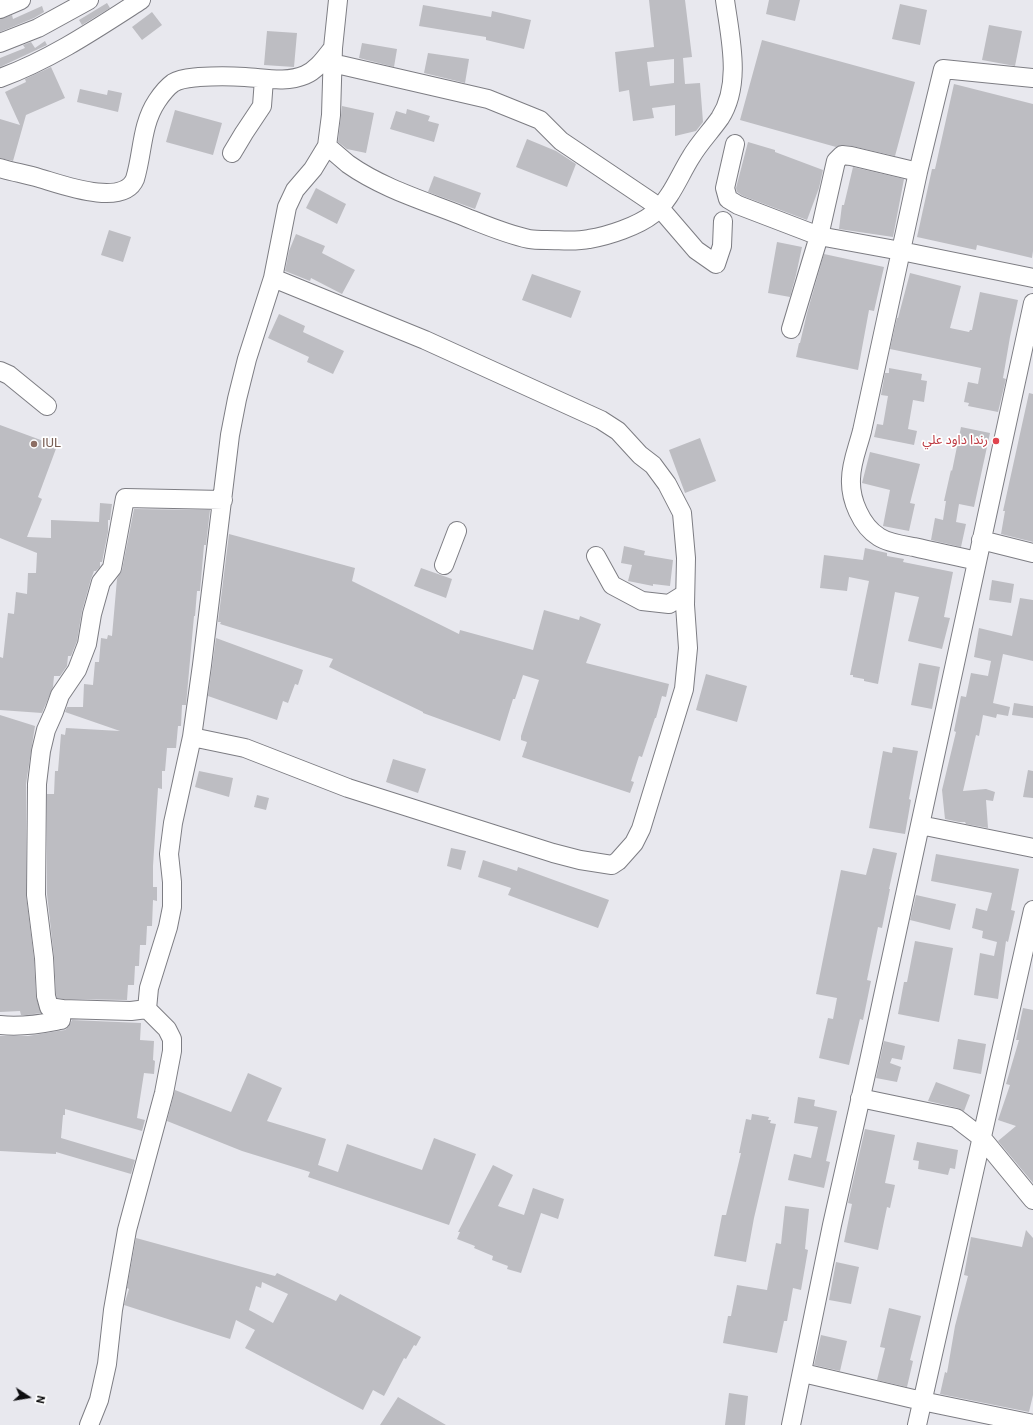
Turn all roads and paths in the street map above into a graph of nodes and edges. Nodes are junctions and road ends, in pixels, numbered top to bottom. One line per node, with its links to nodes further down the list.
1 (21, 0): 6 (street)
2 (89, 0): 7 (street)
3 (141, 0): 9 (street)
4 (338, 0): 8 (street)
5 (725, 0): 17 (street)
6 (0, 9)
7 (0, 43)
8 (333, 56): 11 (street); 13 (street); 17 (street)
9 (0, 78)
10 (1033, 78): 16 (street)
11 (264, 79): 14 (street); 15 (street)
12 (735, 144): 19 (street)
13 (327, 146): 17 (street); 21 (street)
14 (232, 153)
15 (0, 168)
16 (918, 172): 19 (street); 20 (street)
17 (659, 207): 18 (street)
18 (723, 221)
19 (819, 236): 20 (street); 24 (street)
20 (901, 251): 22 (street); 32 (street)
21 (273, 278): 27 (street); 34 (street)
22 (1033, 278)
23 (1033, 304): 29 (street)
24 (791, 329)
25 (0, 372): 26 (street)
26 (47, 406)
27 (223, 500): 35 (street); 39 (street)
28 (456, 531): 33 (street)
29 (981, 540): 30 (street); 32 (street)
30 (1033, 553)
31 (596, 556): 34 (street)
32 (977, 561): 36 (street)
33 (444, 565)
34 (685, 594): 35 (street)
35 (192, 737): 40 (street)
36 (920, 825): 37 (street); 43 (street)
37 (1033, 848)
38 (1033, 910): 44 (street)
39 (62, 1009): 40 (street); 41 (street); 42 (street)
40 (147, 1009): 49 (street)
41 (0, 1025)
42 (60, 1029)
43 (860, 1098): 44 (street); 46 (street)
44 (982, 1138): 45 (street); 47 (street)
45 (1033, 1200)
46 (802, 1373): 47 (street); 50 (street)
47 (922, 1401): 48 (street); 51 (street)
48 (1033, 1424)
49 (89, 1425)
50 (791, 1425)
51 (917, 1425)

